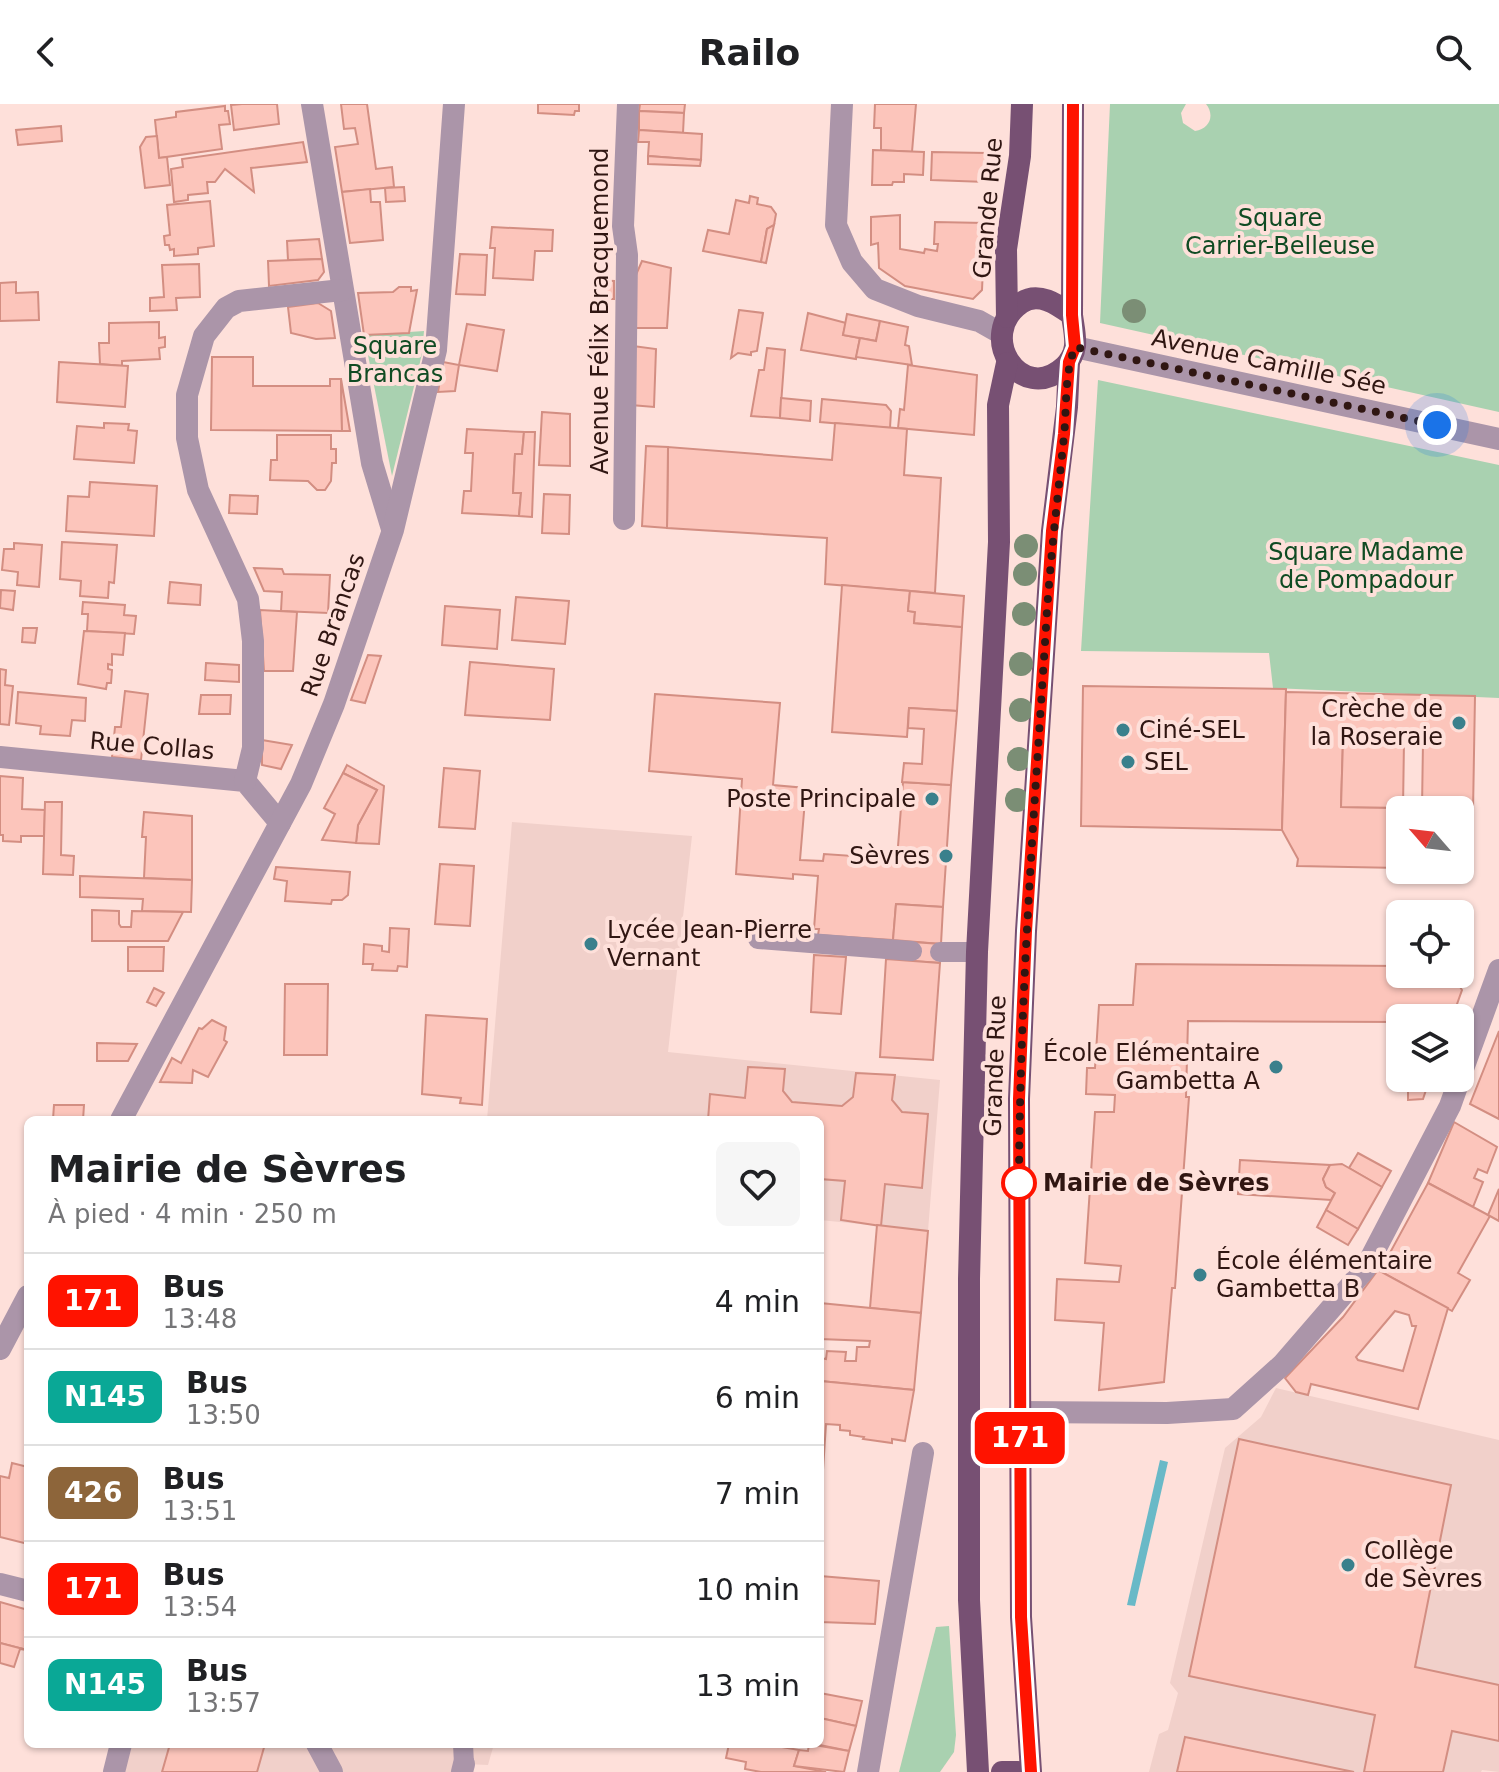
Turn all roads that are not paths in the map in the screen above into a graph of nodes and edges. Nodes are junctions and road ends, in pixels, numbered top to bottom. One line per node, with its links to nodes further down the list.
1 (312, 104): 7 (street)
2 (454, 104): 14 (street, Rue Brancas)
3 (628, 104): 13 (street, Avenue Félix Bracquemond)
4 (842, 104): 9 (street)
5 (1022, 104): 9 (main road, Grande Rue)
6 (1073, 104): 8 (main road)
7 (342, 290): 14 (street); 16 (street)
8 (1072, 315): 9 (main road); 10 (main road)
9 (1004, 326): 11 (main road)
10 (1072, 354): 11 (main road); 12 (street, Avenue Camille Sée); 28 (main road, Grande Rue)
11 (1007, 363): 21 (main road, Grande Rue)
12 (1499, 439)
13 (624, 519)
14 (393, 530): 17 (street, Rue Brancas)
15 (0, 757): 16 (street, Rue Collas)
16 (245, 781): 17 (street, Rue Collas)
17 (280, 823): 25 (street, Rue Brancas)
18 (758, 939): 19 (lane)
19 (912, 951)
20 (940, 952): 21 (lane)
21 (977, 952): 37 (main road, Grande Rue)
22 (1499, 970): 23 (street)
23 (1474, 1039)
24 (1455, 1092): 28 (street)
25 (123, 1116)
26 (24, 1304): 27 (street)
27 (0, 1349)
28 (1019, 1412): 40 (main road, Grande Rue)
29 (923, 1453): 36 (street)
30 (0, 1584): 31 (street)
31 (24, 1590)
32 (120, 1748): 34 (street)
33 (319, 1748): 35 (street)
34 (114, 1772)
35 (332, 1772)
36 (868, 1772)
37 (978, 1772)
38 (1002, 1772): 39 (main road)
39 (1018, 1772)
40 (1031, 1772)

